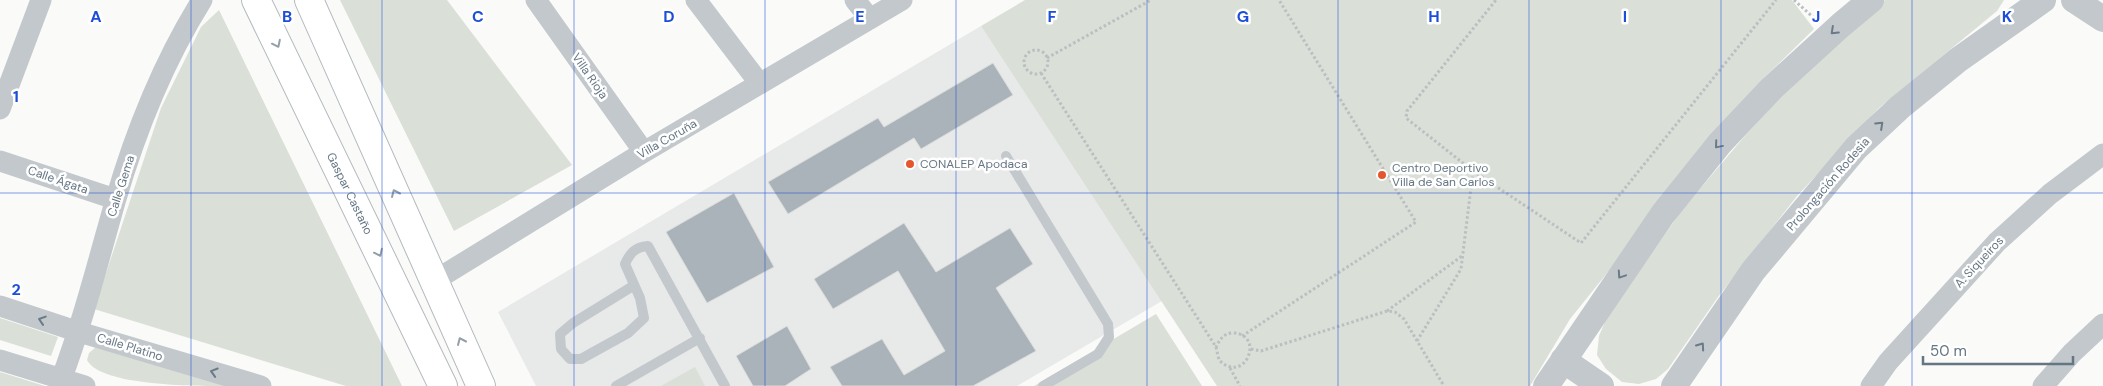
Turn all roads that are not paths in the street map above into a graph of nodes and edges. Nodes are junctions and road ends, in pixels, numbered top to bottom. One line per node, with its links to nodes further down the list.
1 (42, 0): 15 (street)
2 (202, 0): 20 (street, Calle Gema)
3 (256, 0): 32 (main road, Gaspar Castaño, one-way to 32)
4 (309, 0): 21 (main road, one-way to 4)
5 (536, 0): 16 (street, Villa Rioja)
6 (696, 0): 14 (street)
7 (855, 0): 12 (street)
8 (902, 0): 12 (street, Villa Coruña)
9 (1871, 0): 28 (street, one-way to 28)
10 (2043, 0): 39 (street, Prolongación Rodesia, one-way to 10)
11 (2074, 0): 13 (street)
12 (870, 19): 14 (street, Villa Coruña)
13 (2103, 19)
14 (760, 84): 16 (street, Villa Coruña)
15 (0, 109)
16 (644, 152): 21 (street, Villa Coruña)
17 (2103, 154): 40 (street, A. Siqueiros)
18 (1006, 156): 36 (lane)
19 (0, 161): 20 (street, Calle Ágata)
20 (115, 199): 25 (street, Calle Gema)
21 (434, 281): 33 (main road, one-way to 21)
22 (633, 286): 22 (lane); 26 (lane)
23 (0, 306): 25 (street, Calle Platino, one-way to 23)
24 (2103, 324): 41 (street)
25 (79, 332): 29 (street, Calle Gema); 31 (street, Calle Platino, one-way to 25)
26 (700, 338): 34 (lane); 35 (lane)
27 (0, 360): 29 (street)
28 (1563, 360): 37 (street); 38 (street)
29 (61, 380): 30 (street)
30 (84, 386)
31 (261, 386)
32 (443, 386)
33 (481, 386)
34 (616, 386)
35 (725, 386)
36 (1043, 386)
37 (1546, 386)
38 (1601, 386)
39 (1674, 386)
40 (1870, 386)
41 (2043, 386)

